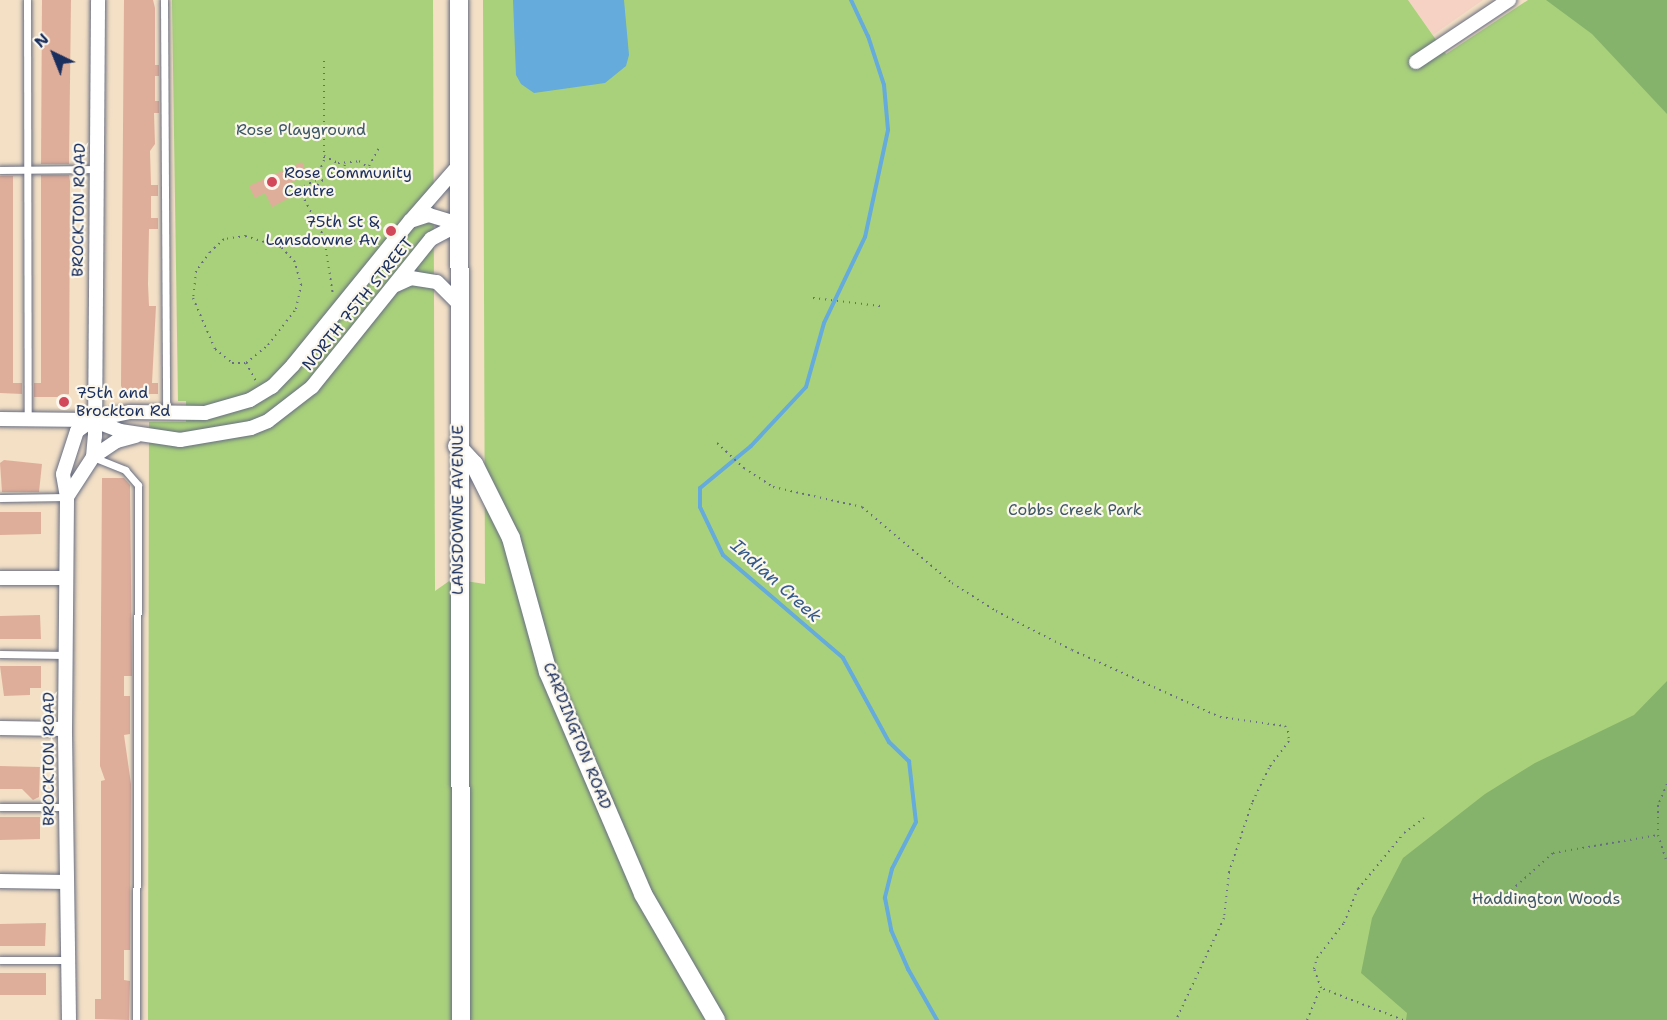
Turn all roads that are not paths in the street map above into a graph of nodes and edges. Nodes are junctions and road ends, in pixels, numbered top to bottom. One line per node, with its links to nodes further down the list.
1 (27, 0): 10 (lane)
2 (98, 0): 8 (street, BROCKTON ROAD)
3 (164, 0): 15 (lane)
4 (459, 0): 7 (main road, LANSDOWNE AVENUE)
5 (1509, 0): 6 (street)
6 (1416, 62)
7 (459, 165): 11 (street); 12 (main road, LANSDOWNE AVENUE)
8 (96, 169): 10 (lane); 18 (street, BROCKTON ROAD)
9 (0, 170): 10 (lane)
10 (28, 170): 17 (lane)
11 (410, 221): 12 (street, NORTH 75TH STREET); 15 (street, NORTH 75TH STREET)
12 (459, 224): 13 (street, NORTH 75TH STREET); 14 (main road, LANSDOWNE AVENUE)
13 (391, 287): 14 (street); 19 (street, NORTH 75TH STREET)
14 (457, 302): 20 (main road, LANSDOWNE AVENUE)
15 (166, 414): 18 (street, NORTH 75TH STREET)
16 (0, 419): 17 (street, NORTH 75TH STREET)
17 (28, 419): 18 (street, NORTH 75TH STREET)
18 (92, 420): 19 (street, NORTH 75TH STREET); 21 (street, BROCKTON ROAD); 22 (street, BROCKTON ROAD)
19 (140, 434): 21 (street)
20 (457, 446): 38 (main road, LANSDOWNE AVENUE); 39 (main road, CARDINGTON ROAD)
21 (93, 457): 22 (street); 37 (lane)
22 (67, 497): 23 (lane); 25 (street, BROCKTON ROAD)
23 (0, 498)
24 (0, 578): 25 (street)
25 (66, 578): 27 (street, BROCKTON ROAD)
26 (0, 654): 27 (lane)
27 (66, 655): 29 (street, BROCKTON ROAD)
28 (0, 728): 29 (street)
29 (65, 729): 31 (street, BROCKTON ROAD)
30 (0, 807): 31 (lane)
31 (66, 807): 33 (street, BROCKTON ROAD)
32 (0, 881): 33 (street)
33 (66, 882): 35 (street, BROCKTON ROAD)
34 (0, 960): 35 (lane)
35 (69, 960): 36 (street, BROCKTON ROAD)
36 (69, 1020)
37 (136, 1020)
38 (461, 1020)
39 (716, 1020)

